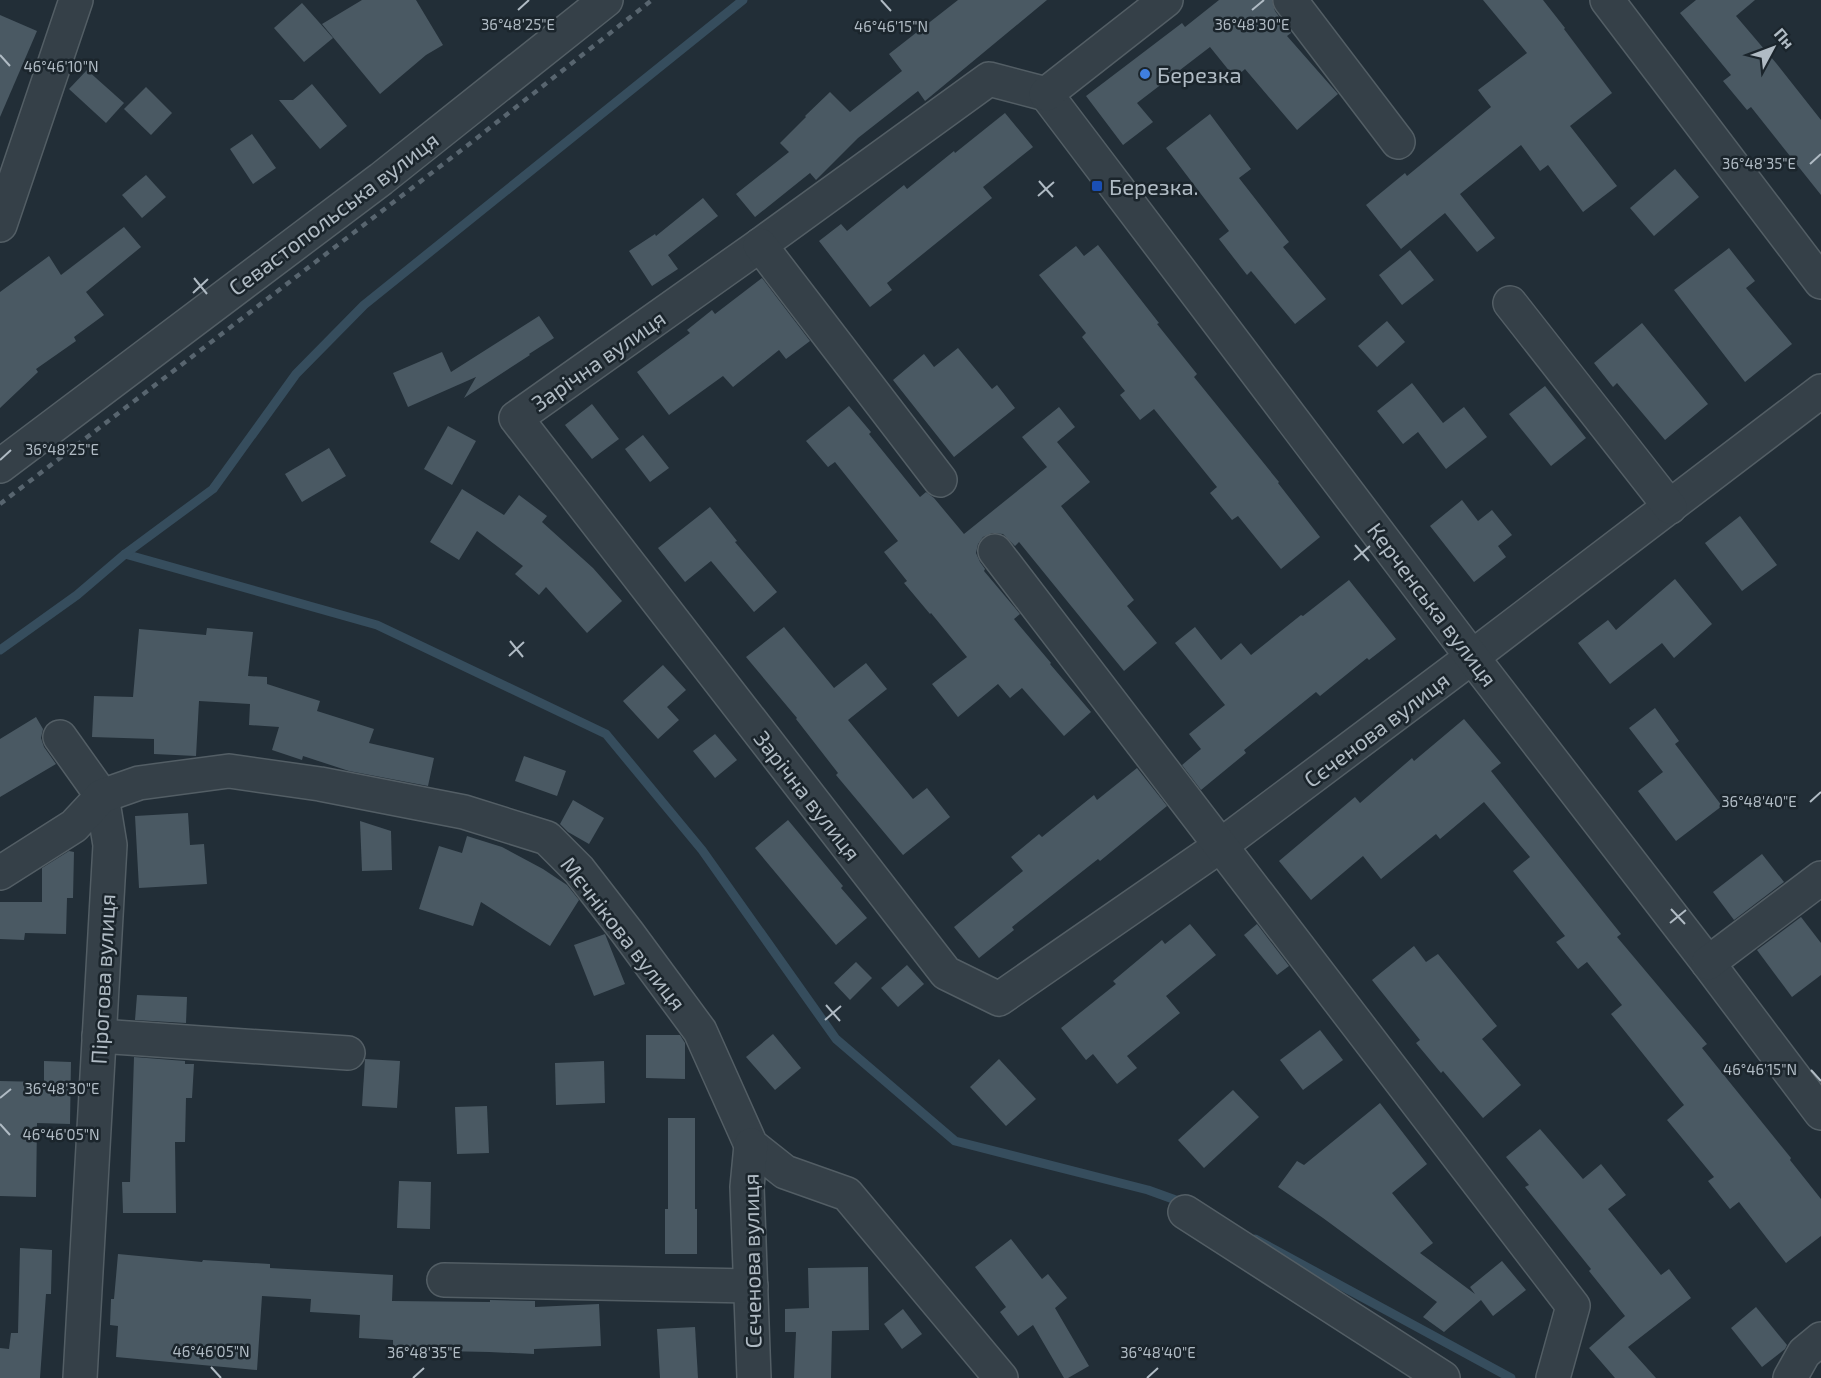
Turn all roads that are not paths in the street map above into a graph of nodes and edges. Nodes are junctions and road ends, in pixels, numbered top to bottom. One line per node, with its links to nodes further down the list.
1 (76, 0): 8 (street)
2 (606, 0): 13 (street, Севастопольська вулиця)
3 (1166, 0): 6 (street)
4 (1290, 0): 7 (street)
5 (1607, 0): 10 (street)
6 (1046, 94): 9 (street, Зарічна вулиця); 17 (street, Керченська вулиця)
7 (1398, 142)
8 (0, 225)
9 (760, 245): 14 (street); 24 (street, Зарічна вулиця)
10 (1821, 282)
11 (1510, 303): 15 (street)
12 (1821, 391): 15 (street, Сєченова вулиця)
13 (0, 466)
14 (940, 480)
15 (1670, 507): 17 (street, Сєченова вулиця)
16 (995, 551): 20 (street)
17 (1473, 657): 20 (street, Сєченова вулиця); 23 (street, Керченська вулиця)
18 (60, 737): 19 (street, Пірогова вулиця)
19 (102, 796): 21 (street, Мєчнікова вулиця); 25 (street, Пірогова вулиця); 28 (street, Мєчнікова вулиця)
20 (1220, 846): 24 (street, Сєченова вулиця); 37 (street)
21 (0, 873)
22 (1821, 878): 23 (street)
23 (1708, 963): 27 (street, Керченська вулиця)
24 (946, 973)
25 (99, 1036): 26 (street); 33 (street, Пірогова вулиця)
26 (348, 1053)
27 (1821, 1113)
28 (751, 1145): 31 (street, Сєченова вулиця); 35 (street, Мєчнікова вулиця)
29 (1185, 1212): 36 (street)
30 (444, 1280): 31 (street)
31 (751, 1286): 34 (street, Сєченова вулиця)
32 (1821, 1339): 38 (street)
33 (80, 1378)
34 (754, 1378)
35 (1001, 1378)
36 (1443, 1378)
37 (1553, 1378)
38 (1790, 1378)

